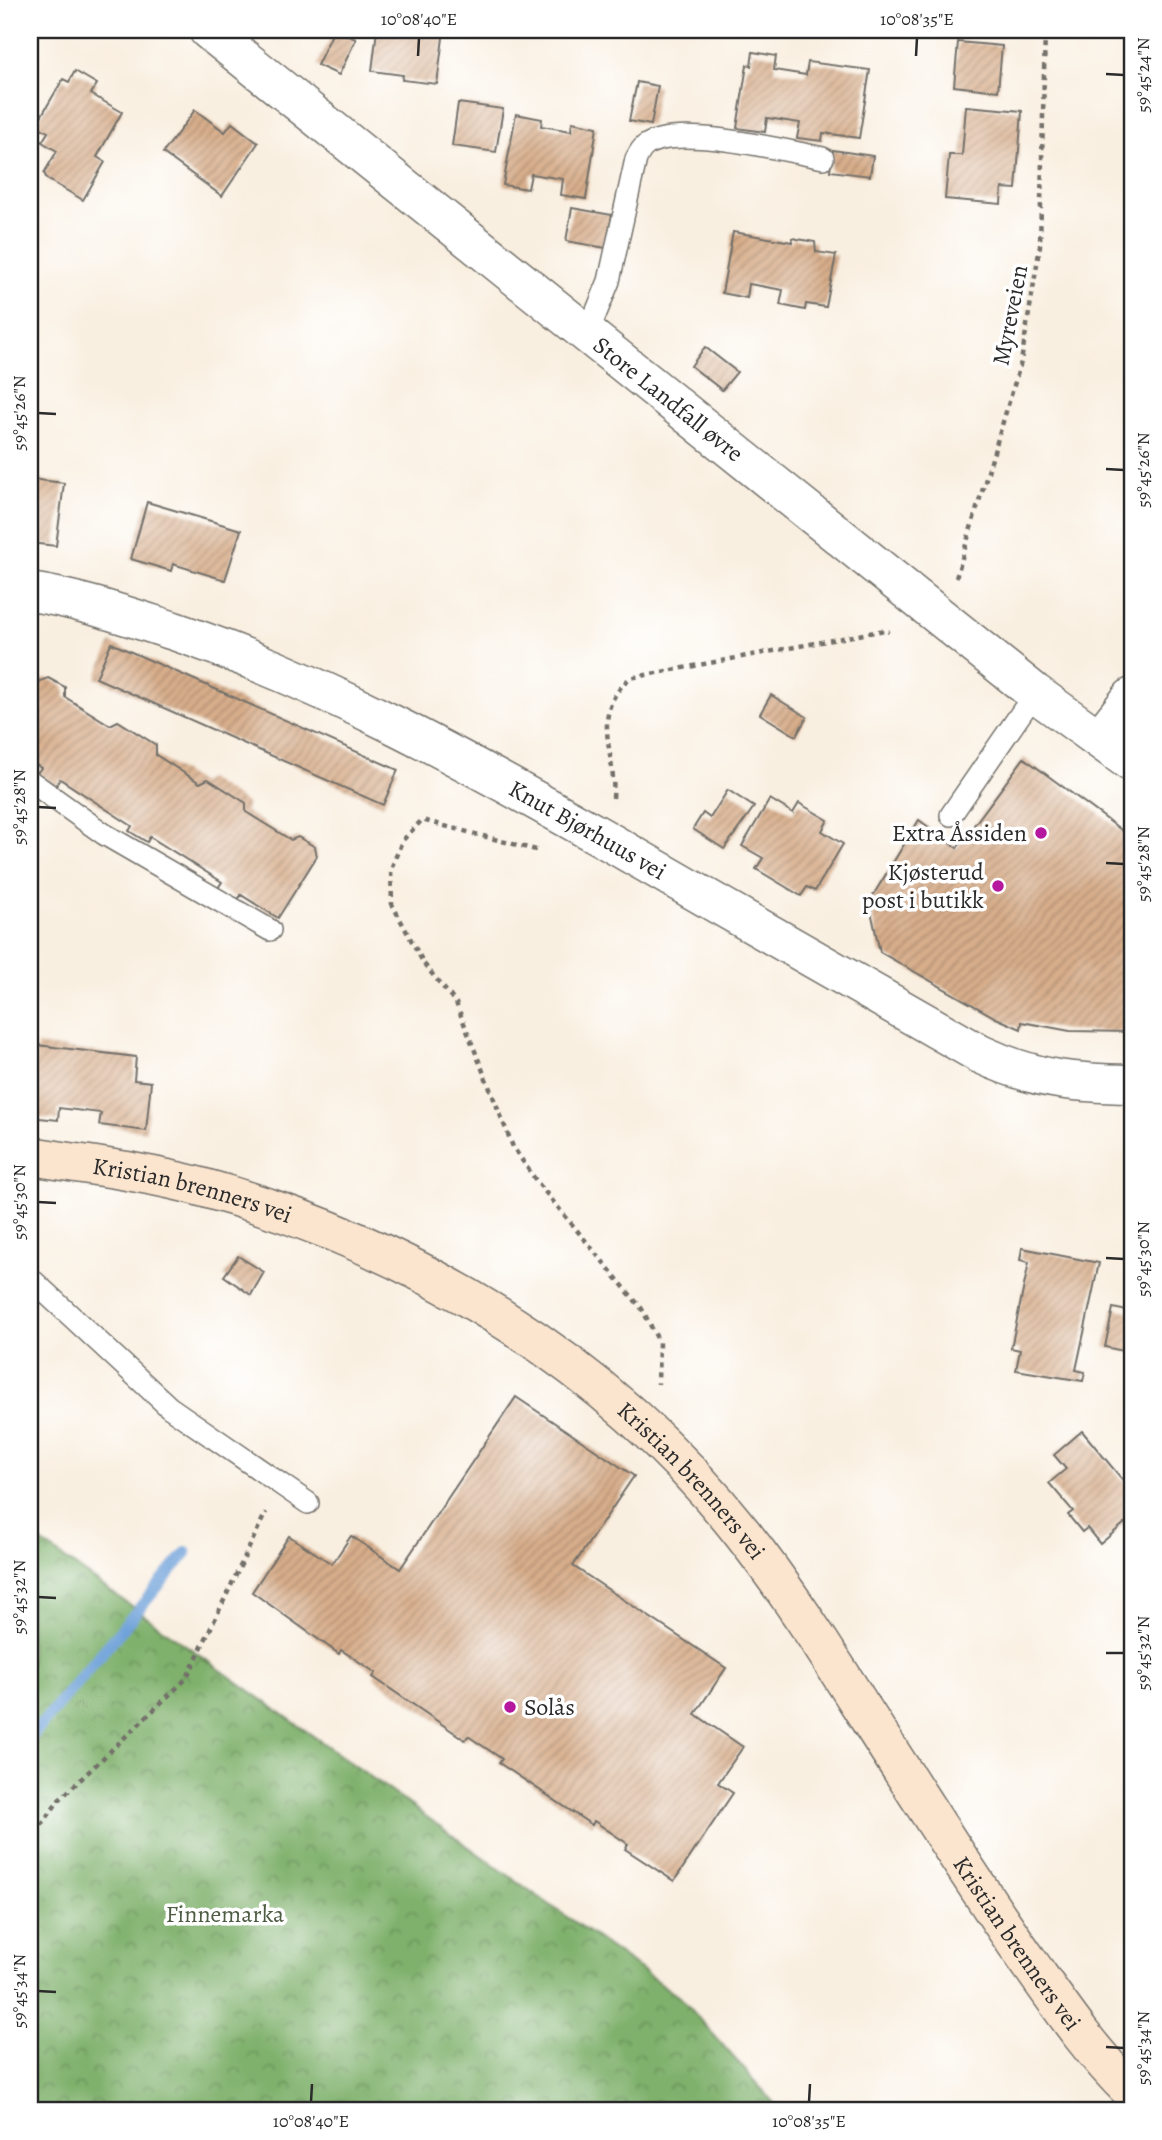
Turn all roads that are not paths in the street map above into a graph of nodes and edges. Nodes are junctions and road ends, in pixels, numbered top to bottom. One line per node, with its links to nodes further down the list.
1 (208, 30): 3 (street, Store Landfall øvre)
2 (823, 158): 3 (lane)
3 (587, 335): 5 (street, Store Landfall øvre)
4 (30, 592): 12 (street, Knut Bjørhuus vei)
5 (1035, 693): 7 (street, Store Landfall øvre); 10 (lane)
6 (1132, 697): 7 (street)
7 (1099, 739): 8 (street, Store Landfall øvre)
8 (1132, 763)
9 (30, 781): 11 (lane)
10 (951, 815)
11 (270, 930)
12 (1132, 1084)
13 (30, 1156): 16 (main road, Kristian brenners vei)
14 (30, 1278): 15 (lane)
15 (308, 1503)
16 (1132, 2092)

